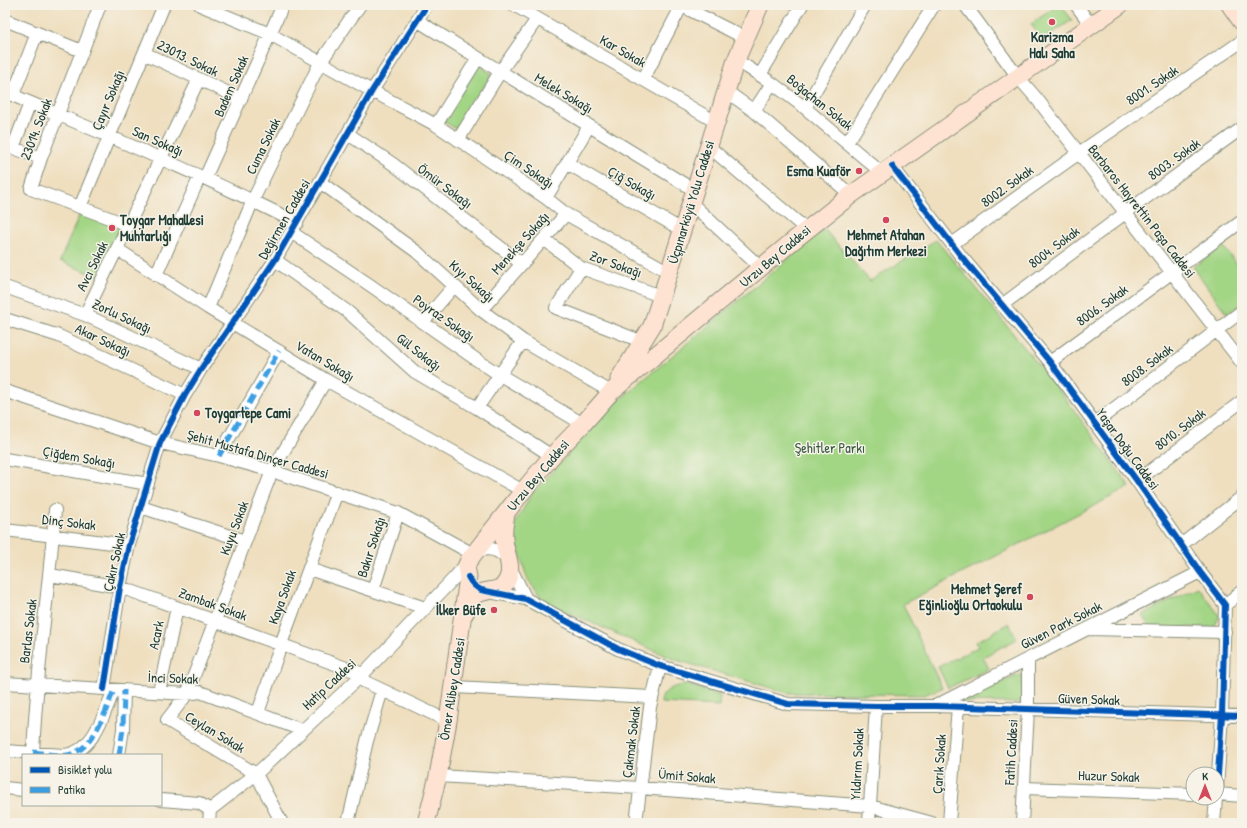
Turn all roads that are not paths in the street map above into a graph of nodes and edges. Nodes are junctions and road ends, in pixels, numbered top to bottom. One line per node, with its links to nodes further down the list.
1 (100, 5): 26 (street, 23014. Sokak)
2 (164, 5): 27 (street, Çayır Sokağı)
3 (283, 5): 23 (street, Badem Sokak)
4 (360, 5): 30 (street, Cuma Sokak)
5 (427, 5): 19 (street, Değirmen Caddesi)
6 (514, 5): 17 (street, Kar Sokak)
7 (682, 5): 24 (street); 35 (street)
8 (760, 5): 24 (main road, Üçpınarköyü Yolu Caddesi)
9 (802, 5): 32 (street)
10 (865, 5): 42 (street)
11 (934, 5): 52 (street)
12 (965, 5): 33 (street, Barbaros Hayrettin Paşa Caddesi)
13 (1076, 5): 21 (street)
14 (1120, 5): 21 (main road, Urzu Bey Caddesi)
15 (1230, 5): 20 (main road)
16 (207, 6): 23 (street, Çim Sokağı)
17 (537, 19): 31 (street); 35 (street, Kar Sokak)
18 (5, 20): 22 (street)
19 (418, 21): 28 (street, Melek Sokağı); 37 (street, Değirmen Caddesi)
20 (1242, 22)
21 (1091, 25): 33 (main road, Urzu Bey Caddesi)
22 (37, 33): 26 (street); 39 (street)
23 (270, 34): 30 (street, Çim Sokağı); 40 (street, Badem Sokak)
24 (745, 38): 29 (main road, Üçpınarköyü Yolu Caddesi)
25 (1242, 41): 55 (street, 8001. Sokak)
26 (82, 51): 44 (street, 23014. Sokak)
27 (144, 53): 34 (street, 23013. Sokak); 50 (street, Çayır Sokağı)
28 (478, 58): 31 (street, Melek Sokağı); 46 (street)
29 (736, 60): 32 (street, Boğaçhan Sokak); 38 (main road, Üçpınarköyü Yolu Caddesi)
30 (320, 63): 37 (street, Çim Sokağı); 65 (street, Cuma Sokak)
31 (500, 72): 47 (street, Melek Sokağı); 51 (street)
32 (760, 75): 36 (street, Boğaçhan Sokak)
33 (1018, 77): 55 (street, Barbaros Hayrettin Paşa Caddesi); 59 (main road, Urzu Bey Caddesi)
34 (199, 79): 40 (street, 23013. Sokak); 57 (street, Avcı Sokak)
35 (643, 80): 45 (street, Kar Sokak)
36 (772, 83): 42 (street, Boğaçhan Sokak); 43 (street)
37 (372, 91): 46 (street, Çim Sokağı); 49 (street, Değirmen Caddesi)
38 (726, 92): 43 (street); 45 (main road, Üçpınarköyü Yolu Caddesi)
39 (9, 94): 41 (street, San Sokağı)
40 (241, 100): 60 (street, Badem Sokak)
41 (30, 103): 44 (street, San Sokağı); 53 (street)
42 (805, 108): 52 (street, Boğaçhan Sokak)
43 (754, 111): 62 (street)
44 (58, 114): 50 (street, San Sokağı); 56 (street, 23014. Sokak)
45 (716, 122): 54 (main road, Üçpınarköyü Yolu Caddesi)
46 (436, 125): 51 (street, Çim Sokağı)
47 (589, 126): 58 (street); 63 (street, Melek Sokağı)
48 (1242, 128): 68 (street, 8003. Sokak)
49 (348, 134): 61 (street, Değirmen Caddesi); 78 (street, Ömür Sokağı)
50 (109, 136): 57 (street, San Sokağı); 66 (street, Çayır Sokağı)
51 (458, 140): 64 (street, Çim Sokağı)
52 (847, 143): 59 (street, Boğaçhan Sokak)
53 (9, 146): 56 (street)
54 (708, 146): 63 (main road, Üçpınarköyü Yolu Caddesi); 73 (street)
55 (1079, 153): 68 (street, Barbaros Hayrettin Paşa Caddesi); 75 (street, 8002. Sokak)
56 (41, 158): 66 (street, 23014. Sokak)
57 (160, 158): 60 (street, San Sokağı); 70 (street, Avcı Sokak)
58 (567, 163): 64 (street); 72 (street, Çiğ Sokağı)
59 (887, 169): 62 (main road, Urzu Bey Caddesi); 75 (street, Yaşar Doğu Caddesi)
60 (202, 177): 65 (street, San Sokağı); 83 (street, Badem Sokak)
61 (320, 182): 71 (street, Değirmen Caddesi); 84 (street, Kıyı Sokağı)
62 (851, 195): 73 (main road, Urzu Bey Caddesi)
63 (692, 196): 72 (main road, Üçpınarköyü Yolu Caddesi); 80 (street, Melek Sokağı)
64 (546, 198): 67 (street, Çim Sokağı)
65 (253, 200): 71 (street, San Sokağı); 88 (street, Cuma Sokak)
66 (80, 207): 70 (street, 23014. Sokak)
67 (566, 214): 74 (street, Menekşe Sokağı); 81 (street, Çim Sokağı)
68 (1125, 214): 82 (street, Barbaros Hayrettin Paşa Caddesi); 87 (street, 8004. Sokak)
69 (1242, 221): 82 (street, 8006. Sokak)
70 (128, 225): 76 (street, Avcı Sokak)
71 (294, 227): 77 (street, Değirmen Caddesi); 94 (street, Poyraz Sokağı)
72 (682, 230): 81 (main road, Üçpınarköyü Yolu Caddesi)
73 (806, 230): 80 (main road, Urzu Bey Caddesi)
74 (544, 239): 78 (street, Menekşe Sokağı); 79 (street, Zor Sokağı)
75 (952, 244): 87 (street, Yaşar Doğu Caddesi)
76 (116, 249): 83 (street, Vatan Sokağı); 91 (street, Avcı Sokak)
77 (275, 260): 93 (street, Değirmen Caddesi); 108 (street, Gül Sokağı)
78 (522, 264): 89 (street, Menekşe Sokağı)
79 (581, 268): 86 (street, Zor Sokağı); 97 (street)
80 (761, 268): 105 (main road, Urzu Bey Caddesi)
81 (669, 272): 86 (main road, Üçpınarköyü Yolu Caddesi)
82 (1172, 273): 95 (street, Barbaros Hayrettin Paşa Caddesi); 99 (street, 8006. Sokak)
83 (156, 275): 88 (street, Vatan Sokağı)
84 (454, 286): 89 (street, Kıyı Sokağı); 94 (street)
85 (5, 287): 91 (street, Zorlu Sokağı)
86 (661, 296): 97 (main road, Üçpınarköyü Yolu Caddesi)
87 (1002, 305): 99 (street, Yaşar Doğu Caddesi)
88 (208, 308): 93 (street, Vatan Sokağı)
89 (481, 310): 96 (street, Kıyı Sokağı)
90 (1242, 311): 95 (street, 8008. Sokak)
91 (85, 314): 101 (street, Zorlu Sokağı)
92 (5, 319): 106 (street, Akar Sokağı)
93 (232, 322): 98 (street, Vatan Sokağı); 101 (street, Değirmen Caddesi)
94 (423, 322): 102 (street, Poyraz Sokağı)
95 (1216, 330): 100 (street, Barbaros Hayrettin Paşa Caddesi); 109 (street, 8008. Sokak)
96 (523, 341): 102 (street); 105 (street, Kıyı Sokağı)
97 (642, 342): 105 (main road, Üçpınarköyü Yolu Caddesi)
98 (279, 351): 103 (street, Vatan Sokağı); 112 (street)
99 (1050, 362): 109 (street, Yaşar Doğu Caddesi)
100 (1242, 363)
101 (201, 369): 106 (street, Değirmen Caddesi)
102 (500, 375): 108 (street); 110 (street, Poyraz Sokağı)
103 (326, 380): 115 (street, Kuyu Sokak); 118 (street, Vatan Sokağı)
104 (5, 391): 111 (street, Şehit Mustafa Dinçer Caddesi)
105 (610, 392): 110 (main road, Urzu Bey Caddesi)
106 (185, 395): 111 (street, Değirmen Caddesi)
107 (1242, 401): 116 (street, 8010. Sokak)
108 (477, 408): 113 (street, Gül Sokağı)
109 (1095, 423): 116 (street, Yaşar Doğu Caddesi)
110 (583, 424): 113 (main road, Urzu Bey Caddesi)
111 (160, 443): 112 (street, Şehit Mustafa Dinçer Caddesi); 117 (street, Çakır Sokak)
112 (219, 456): 115 (street, Şehit Mustafa Dinçer Caddesi)
113 (552, 456): 118 (main road, Urzu Bey Caddesi)
114 (5, 459): 117 (street, Çiğdem Sokağı)
115 (272, 471): 119 (street, Şehit Mustafa Dinçer Caddesi); 127 (street, Kuyu Sokak)
116 (1137, 481): 129 (street, Yaşar Doğu Caddesi)
117 (148, 484): 121 (street, Çakır Sokak)
118 (523, 491): 124 (main road, Urzu Bey Caddesi)
119 (337, 492): 123 (street, Şehit Mustafa Dinçer Caddesi); 132 (street, Kaya Sokak)
120 (1242, 497): 129 (street)
121 (141, 507): 127 (street); 128 (street, Çakır Sokak)
122 (55, 510): 126 (street, Barlas Sokak)
123 (398, 513): 131 (street, Şehit Mustafa Dinçer Caddesi); 136 (street, Bakır Sokağı)
124 (506, 513): 130 (main road); 131 (main road, Urzu Bey Caddesi)
125 (5, 530): 126 (street, Dinç Sokak)
126 (53, 536): 128 (street, Dinç Sokak); 134 (street, Barlas Sokak)
127 (244, 541): 144 (street, Kuyu Sokak)
128 (129, 545): 135 (street, Çakır Sokak)
129 (1181, 545): 133 (street, Yaşar Doğu Caddesi)
130 (508, 563): 131 (street); 137 (main road); 139 (street)
131 (470, 564): 137 (street, Şehit Mustafa Dinçer Caddesi); 142 (street, Hatip Caddesi); 143 (main road, Ömer Alibey Caddesi)
132 (308, 569): 136 (street, Bakır Sokağı); 147 (street, Kaya Sokak)
133 (1200, 572): 140 (street, Yaşar Doğu Caddesi); 145 (street, Güven Park Sokak)
134 (50, 575): 135 (street, Zambak Sokak); 152 (street, Barlas Sokak)
135 (120, 587): 141 (street, Zambak Sokak); 154 (street, Çakır Sokak)
136 (373, 590): 142 (street, Bakır Sokağı)
137 (488, 591): 139 (street, Şehit Mustafa Dinçer Caddesi); 143 (main road)
138 (1242, 592): 140 (street)
139 (526, 599): 149 (street, Şehit Mustafa Dinçer Caddesi)
140 (1225, 605): 146 (street)
141 (177, 607): 144 (street, Zambak Sokak); 156 (street, Acark)
142 (426, 608): 150 (street, Hatip Caddesi)
143 (462, 618): 153 (main road, Ömer Alibey Caddesi)
144 (214, 620): 147 (street, Zambak Sokak); 157 (street, Kuyu Sokak)
145 (1086, 629): 146 (street); 148 (street, Güven Park Sokak)
146 (1225, 632): 164 (street)
147 (281, 644): 150 (street, Zambak Sokak); 163 (street, Kaya Sokak)
148 (1028, 659): 160 (street, Güven Park Sokak); 162 (street, Fatih Caddesi)
149 (660, 666): 158 (street, Çakmak Sokak); 159 (street, Güven Sokak)
150 (360, 676): 155 (street, Zambak Sokak); 167 (street, Hatip Caddesi)
151 (5, 683): 152 (street, İnci Sokak)
152 (37, 684): 154 (street, İnci Sokak); 169 (street, Barlas Sokak)
153 (454, 687): 158 (street); 166 (main road, Ömer Alibey Caddesi)
154 (114, 690): 156 (street, İnci Sokak); 170 (street); 171 (street)
155 (382, 690): 166 (street, Zambak Sokak); 188 (street)
156 (159, 692): 157 (street, İnci Sokak)
157 (187, 694): 163 (street, İnci Sokak); 173 (street, Ceylan Sokak)
158 (652, 697): 176 (street, Çakmak Sokak)
159 (876, 706): 160 (street, Güven Sokak); 183 (street, Yıldırım Sokak)
160 (936, 706): 161 (street, Güven Sokak)
161 (958, 706): 162 (street, Güven Sokak); 193 (street, Çarık Sokak)
162 (1028, 709): 164 (street, Güven Sokak); 177 (street, Fatih Caddesi)
163 (258, 713): 167 (street, İnci Sokak)
164 (1222, 715): 165 (street, Güven Sokak); 172 (street)
165 (1242, 716)
166 (448, 721): 174 (main road, Ömer Alibey Caddesi)
167 (302, 730): 173 (street, Hatip Caddesi)
168 (5, 751): 169 (street)
169 (33, 754)
170 (71, 754)
171 (119, 754)
172 (1219, 766)
173 (256, 774): 185 (street, Hatip Caddesi); 187 (street)
174 (438, 776): 176 (street, Ümit Sokak); 189 (main road, Ömer Alibey Caddesi)
175 (5, 788): 178 (street)
176 (640, 788): 183 (street, Ümit Sokak); 190 (street, Çakmak Sokak)
177 (1024, 788): 179 (street, Huzur Sokak); 194 (street, Fatih Caddesi)
178 (22, 790)
179 (1185, 794)
180 (1225, 795): 181 (street)
181 (1242, 796)
182 (162, 800): 185 (street)
183 (870, 806): 191 (street, Yıldırım Sokak); 192 (street, Ümit Sokak)
184 (1215, 806): 195 (street)
185 (210, 810): 186 (street)
186 (209, 823)
187 (282, 823)
188 (348, 823)
189 (426, 823)
190 (636, 823)
191 (869, 823)
192 (932, 823)
193 (950, 823)
194 (1022, 823)
195 (1214, 823)

